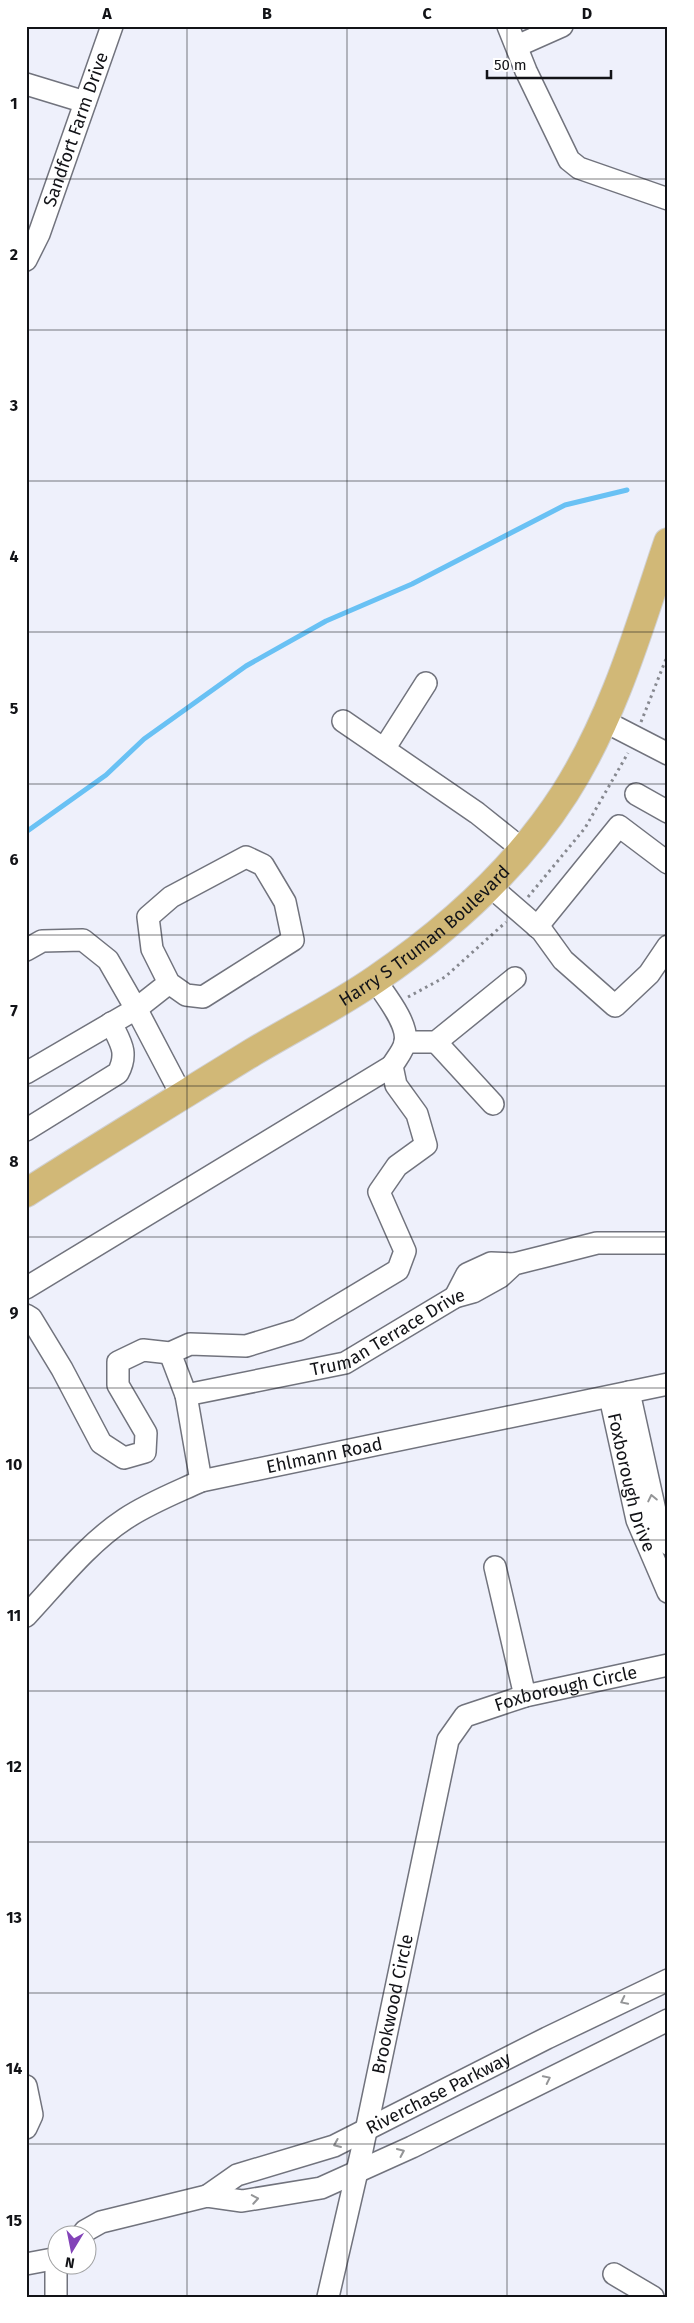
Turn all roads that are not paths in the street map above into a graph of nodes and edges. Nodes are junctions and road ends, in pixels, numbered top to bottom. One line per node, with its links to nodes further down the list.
1 (112, 26): 6 (street, Sandfort Farm Drive)
2 (508, 26): 4 (street)
3 (562, 26): 4 (street)
4 (517, 46): 7 (street)
5 (26, 84): 6 (street)
6 (85, 102): 8 (street, Sandfort Farm Drive)
7 (668, 199)
8 (26, 260)
9 (668, 542): 12 (main road, Harry S Truman Boulevard)
10 (426, 683): 13 (street)
11 (343, 722): 13 (street)
12 (604, 722): 14 (street); 17 (main road, Harry S Truman Boulevard)
13 (384, 749): 17 (street)
14 (668, 754)
15 (636, 794): 16 (street)
16 (668, 812)
17 (522, 849): 19 (main road, Harry S Truman Boulevard)
18 (668, 863): 20 (street)
19 (490, 886): 20 (street); 24 (main road, Harry S Truman Boulevard)
20 (537, 927): 21 (street)
21 (668, 946)
22 (26, 950): 26 (street)
23 (515, 978): 29 (street)
24 (375, 980): 28 (street); 32 (main road, Harry S Truman Boulevard)
25 (169, 983): 25 (street); 26 (street)
26 (136, 1008): 27 (street); 32 (street)
27 (111, 1023): 31 (street); 34 (street)
28 (406, 1042): 29 (street); 30 (street)
29 (436, 1042): 33 (street)
30 (392, 1066): 37 (street); 39 (street)
31 (26, 1073)
32 (182, 1096): 35 (main road, Harry S Truman Boulevard)
33 (493, 1104)
34 (26, 1130)
35 (26, 1193)
36 (668, 1243): 41 (street, Truman Terrace Drive)
37 (26, 1288)
38 (26, 1315): 39 (street)
39 (170, 1353): 41 (street)
40 (668, 1384): 42 (street, Ehlmann Road)
41 (186, 1395): 43 (street)
42 (620, 1395): 43 (street, Ehlmann Road); 44 (street, Foxborough Drive, one-way to 42); 46 (street, Foxborough Drive)
43 (202, 1481): 47 (street, Ehlmann Road)
44 (668, 1544)
45 (495, 1567): 49 (street)
46 (668, 1592)
47 (26, 1616)
48 (668, 1665): 49 (street, Foxborough Circle)
49 (525, 1696): 50 (street, Foxborough Circle)
50 (465, 1716): 55 (street, Brookwood Circle)
51 (668, 1980): 55 (street, Riverchase Parkway, one-way to 55)
52 (668, 2020): 56 (street, Riverchase Parkway, one-way to 52)
53 (26, 2086): 54 (street)
54 (26, 2128)
55 (366, 2130): 56 (street, Brookwood Circle); 57 (street, Riverchase Parkway, one-way to 57)
56 (357, 2172): 57 (street, Riverchase Parkway, one-way to 56); 64 (street, Brookwood Circle)
57 (207, 2196): 58 (street, Riverchase Parkway)
58 (95, 2226)
59 (48, 2260): 60 (street)
60 (26, 2264)
61 (614, 2274): 65 (street)
62 (57, 2276): 63 (street)
63 (56, 2297)
64 (328, 2297)
65 (653, 2297)

